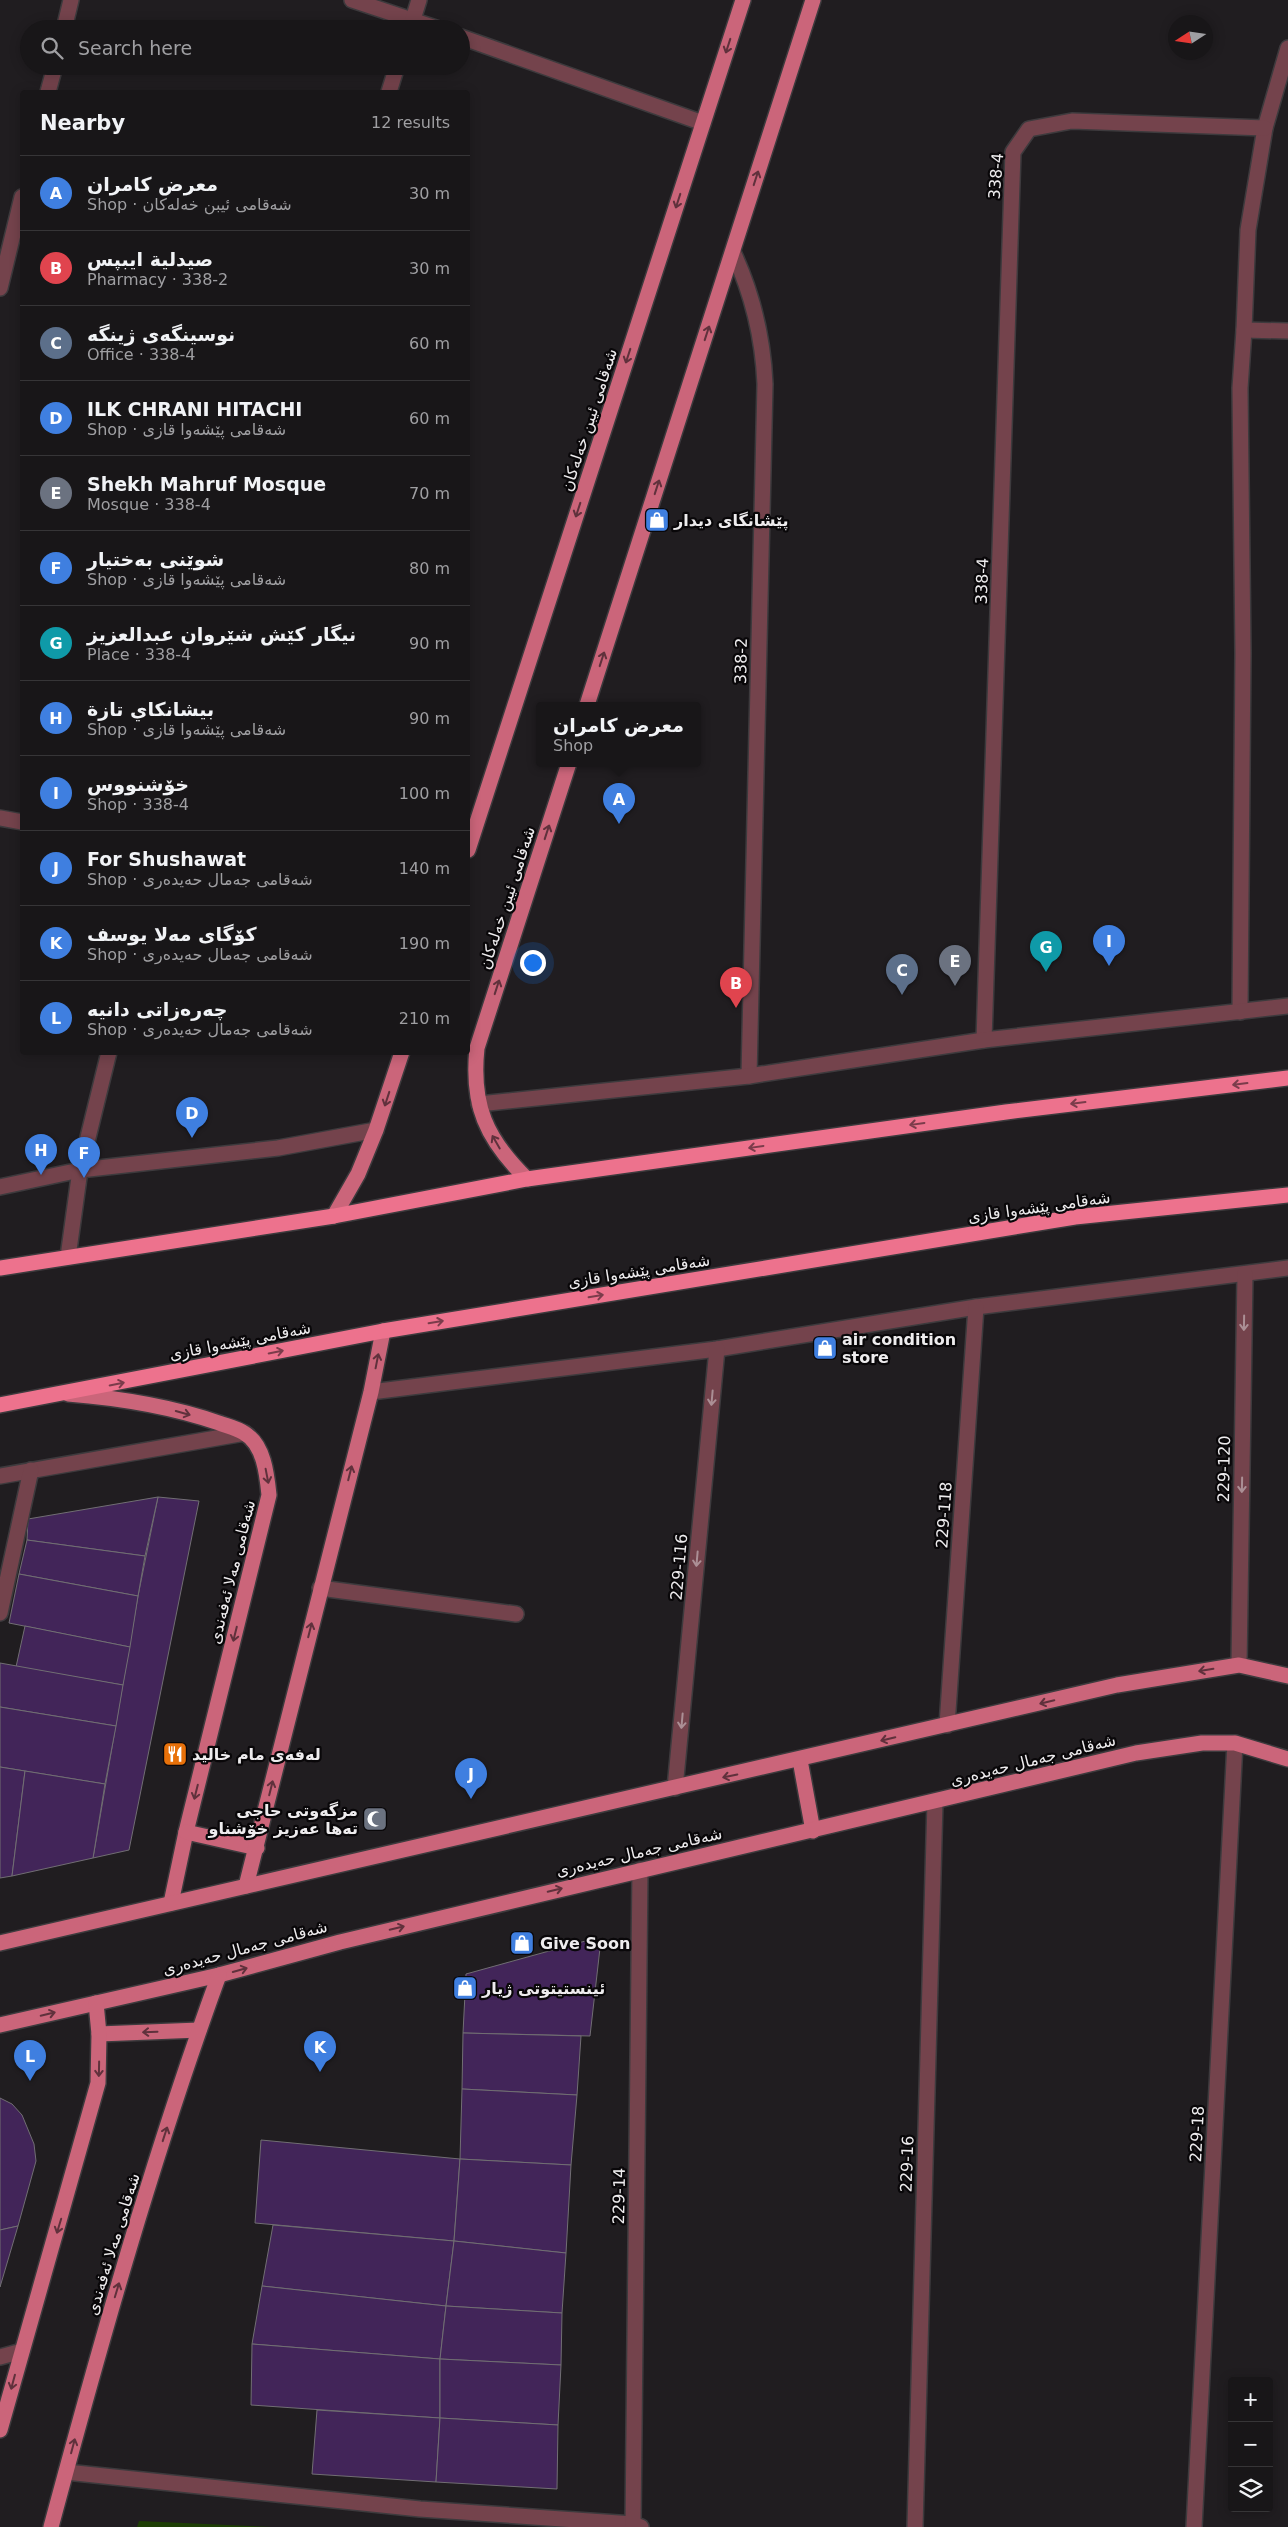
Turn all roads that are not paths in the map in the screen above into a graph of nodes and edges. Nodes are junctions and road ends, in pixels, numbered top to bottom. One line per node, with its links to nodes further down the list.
1 (71, 0): 6 (street)
2 (352, 0): 7 (street)
3 (419, 0): 8 (street)
4 (742, 0): 15 (main road, شەقامی ئیبن خەلەکان, one-way to 15)
5 (813, 0): 18 (main road, one-way to 5)
6 (66, 20)
7 (401, 20)
8 (412, 20)
9 (470, 40): 15 (street)
10 (1288, 48): 16 (street)
11 (52, 75): 13 (street)
12 (394, 75): 14 (street)
13 (48, 90)
14 (390, 90)
15 (703, 123): 26 (main road, شەقامی ئیبن خەلەکان, one-way to 26)
16 (1264, 128): 20 (street); 29 (street, 338-4)
17 (20, 204): 19 (street)
18 (733, 252): 22 (main road, one-way to 18); 32 (street, 338-2)
19 (0, 288)
20 (1244, 330): 21 (street); 28 (street)
21 (1288, 331)
22 (588, 702)
23 (568, 767): 34 (main road, شەقامی ئیبن خەلەکان, one-way to 23)
24 (0, 818): 25 (street)
25 (20, 822)
26 (470, 844)
27 (1288, 1006): 28 (street)
28 (1240, 1012): 29 (street)
29 (984, 1040): 32 (street)
30 (108, 1055): 36 (street)
31 (401, 1055): 35 (main road, one-way to 35)
32 (749, 1076): 34 (street)
33 (1288, 1078): 37 (highway, one-way to 37)
34 (479, 1104): 37 (main road, شەقامی ئیبن خەلەکان, one-way to 34)
35 (376, 1130): 36 (street); 40 (main road)
36 (80, 1170): 38 (street); 41 (street)
37 (527, 1179): 40 (highway)
38 (0, 1187)
39 (1288, 1195): 46 (highway, شەقامی پێشەوا قازی, one-way to 39)
40 (334, 1216): 41 (highway)
41 (68, 1257): 42 (highway)
42 (0, 1268)
43 (1288, 1268): 44 (street)
44 (1245, 1274): 45 (street); 57 (street, 229-120, one-way to 57)
45 (976, 1307): 47 (street); 59 (street, 229-118)
46 (383, 1331): 48 (main road, one-way to 46); 49 (highway, شەقامی پێشەوا قازی, one-way to 46)
47 (717, 1349): 48 (street); 63 (street, 229-116, one-way to 63)
48 (370, 1392): 54 (main road, one-way to 48)
49 (66, 1394): 50 (highway, شەقامی پێشەوا قازی); 51 (main road, one-way to 51)
50 (0, 1405)
51 (245, 1433): 52 (street); 66 (main road, شەقامی مەلا ئەفەندی, one-way to 66)
52 (31, 1470): 53 (street); 55 (street)
53 (0, 1476)
54 (320, 1588): 56 (street); 67 (main road, one-way to 54)
55 (0, 1613)
56 (516, 1614)
57 (1239, 1665): 58 (main road); 59 (main road, one-way to 59)
58 (1288, 1676)
59 (946, 1725): 62 (main road, one-way to 62)
60 (1235, 1743): 61 (main road, شەقامی جەمال حەیدەری); 64 (main road, شەقامی جەمال حەیدەری); 84 (street, 229-18)
61 (1288, 1759)
62 (800, 1760): 63 (main road, one-way to 63); 65 (main road)
63 (675, 1788): 69 (main road)
64 (935, 1802): 65 (main road, شەقامی جەمال حەیدەری); 83 (street, 229-16)
65 (813, 1830): 68 (main road, شەقامی جەمال حەیدەری)
66 (186, 1832): 67 (main road); 70 (main road, شەقامی مەلا ئەفەندی)
67 (257, 1848): 69 (main road)
68 (640, 1870): 72 (main road, شەقامی جەمال حەیدەری, one-way to 68); 81 (street, 229-14)
69 (246, 1886): 70 (main road)
70 (171, 1903): 71 (main road)
71 (0, 1944)
72 (219, 1976): 73 (main road, شەقامی جەمال حەیدەری); 75 (main road, شەقامی مەلا ئەفەندی)
73 (96, 2003): 74 (main road, شەقامی جەمال حەیدەری, one-way to 73); 76 (main road)
74 (0, 2025)
75 (199, 2030): 76 (main road, one-way to 76); 80 (main road, شەقامی مەلا ئەفەندی, one-way to 75)
76 (99, 2034): 77 (main road, one-way to 77)
77 (22, 2351): 78 (street); 79 (main road, one-way to 79)
78 (0, 2357)
79 (0, 2430)
80 (66, 2472): 81 (street); 82 (main road, شەقامی مەلا ئەفەندی)
81 (638, 2525)
82 (51, 2527)
83 (915, 2527)
84 (1194, 2527)

